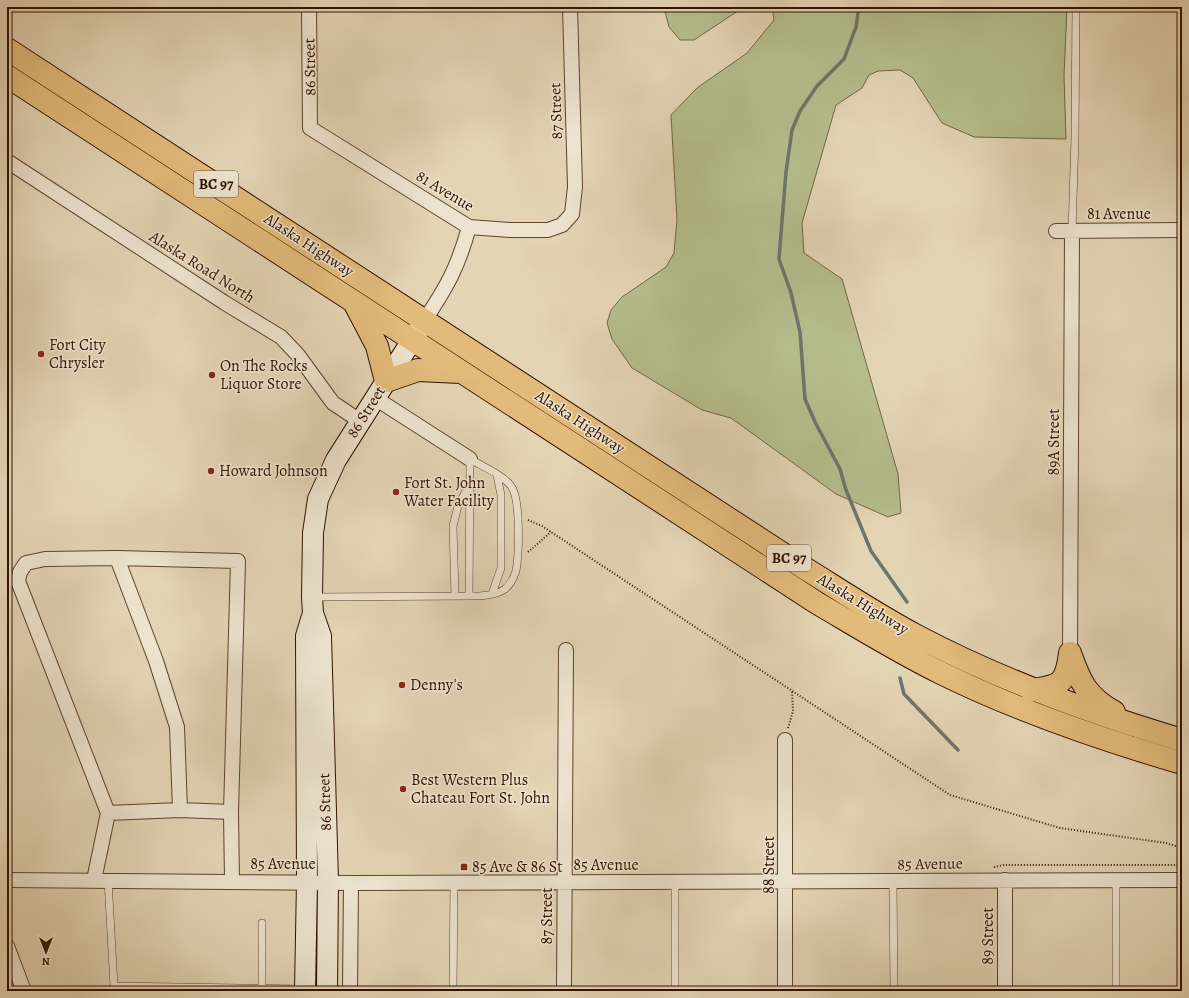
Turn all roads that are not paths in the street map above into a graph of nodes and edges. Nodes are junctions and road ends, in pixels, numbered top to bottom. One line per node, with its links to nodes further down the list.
1 (309, 7): 6 (street, 86 Street)
2 (570, 7): 8 (street, 87 Street)
3 (1076, 7): 12 (lane)
4 (7, 49): 14 (highway, Alaska Highway / BC 97)
5 (7, 76): 13 (highway, Alaska Highway / BC 97)
6 (310, 128): 9 (street, 81 Avenue)
7 (7, 161): 18 (street, Alaska Road North)
8 (572, 214): 9 (street, 81 Avenue)
9 (469, 227): 14 (street, 86 Street)
10 (1182, 230): 12 (street, 81 Avenue)
11 (1056, 231): 12 (street, 81 Avenue)
12 (1072, 231): 28 (street, 89A Street)
13 (354, 302): 15 (highway, Alaska Highway / BC 97); 17 (highway)
14 (424, 321): 15 (main road, 86 Street); 29 (highway, Alaska Highway / BC 97)
15 (412, 340): 16 (highway, Alaska Highway / BC 97); 17 (main road, 86 Street)
16 (462, 372): 17 (highway); 33 (highway, Alaska Highway / BC 97)
17 (380, 390): 18 (main road, 86 Street); 19 (street)
18 (360, 421): 26 (main road, 86 Street)
19 (470, 459): 20 (lane); 21 (lane)
20 (497, 474): 23 (lane); 23 (lane)
21 (470, 483): 24 (lane); 25 (lane)
22 (117, 558): 34 (street); 35 (street); 36 (street)
23 (492, 594): 25 (lane)
24 (455, 596): 25 (lane); 26 (lane)
25 (469, 596)
26 (312, 605): 42 (main road, 86 Street); 44 (main road, 86 Street)
27 (566, 650): 45 (street, 87 Street)
28 (1070, 653): 29 (highway); 30 (highway)
29 (1031, 690): 30 (highway, Alaska Highway / BC 97)
30 (1141, 728): 32 (highway, Alaska Highway / BC 97)
31 (785, 740): 47 (street, 88 Street)
32 (1182, 740)
33 (1182, 763)
34 (180, 810): 35 (street); 36 (street)
35 (231, 812): 41 (street)
36 (108, 813): 38 (street)
37 (7, 880): 38 (street, 85 Avenue)
38 (101, 880): 41 (street, 85 Avenue); 53 (lane)
39 (1005, 880): 43 (street, 85 Avenue); 48 (street, 85 Avenue); 63 (street, 89 Street)
40 (1182, 880): 43 (street, 85 Avenue)
41 (232, 881): 42 (street, 85 Avenue)
42 (307, 881): 44 (street, 85 Avenue); 54 (main road, 86 Street)
43 (1116, 881): 64 (lane)
44 (328, 882): 49 (street, 85 Avenue); 56 (main road, 86 Street)
45 (564, 882): 46 (street, 85 Avenue); 50 (street, 85 Avenue); 59 (street, 87 Street)
46 (675, 882): 47 (street, 85 Avenue); 60 (lane)
47 (786, 882): 48 (street, 85 Avenue); 61 (street, 88 Street)
48 (893, 882): 62 (lane)
49 (351, 883): 50 (street, 85 Avenue); 57 (street)
50 (454, 883): 58 (lane)
51 (262, 923): 53 (lane)
52 (7, 946): 55 (street)
53 (262, 989): 54 (lane)
54 (305, 990)
55 (24, 991)
56 (327, 991)
57 (350, 991)
58 (453, 991)
59 (564, 991)
60 (675, 991)
61 (785, 991)
62 (894, 991)
63 (1005, 991)
64 (1116, 991)

